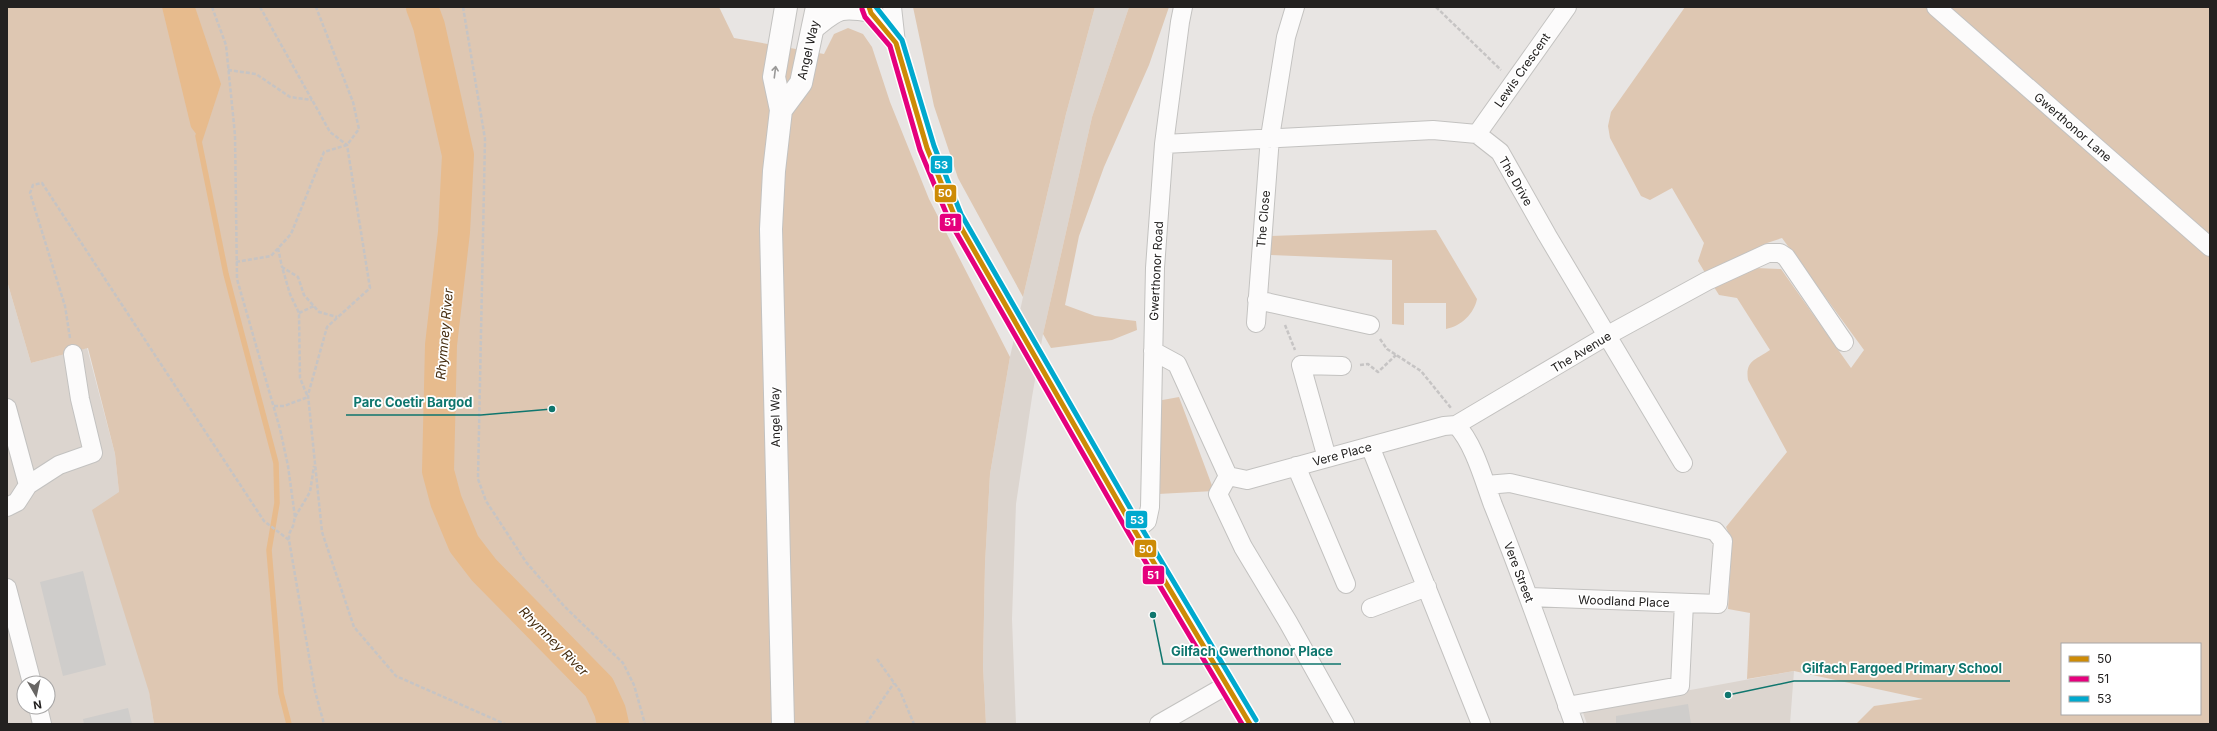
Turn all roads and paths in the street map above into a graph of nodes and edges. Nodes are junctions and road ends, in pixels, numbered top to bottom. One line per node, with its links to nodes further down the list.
1 (212, 7): 16 (path)
2 (260, 7): 18 (path)
3 (316, 7): 23 (path)
4 (463, 7): 72 (path)
5 (786, 7): 19 (main road, Angel Way, one-way to 5)
6 (817, 7): 14 (main road, Angel Way)
7 (892, 7): 15 (street)
8 (1183, 7): 22 (street, Gwerthonor Road)
9 (1295, 7): 21 (street, The Close)
10 (1436, 7): 17 (path)
11 (1567, 7): 17 (street, Lewis Crescent)
12 (1936, 7): 24 (street, Gwerthonor Lane)
13 (870, 10): 14 (street); 15 (street)
14 (812, 31): 19 (main road, Angel Way)
15 (896, 44): 56 (street)
16 (228, 70): 18 (path); 26 (path)
17 (1513, 82): 20 (street, Lewis Crescent)
18 (312, 100): 23 (path)
19 (781, 110): 73 (main road, Angel Way)
20 (1477, 134): 21 (street); 35 (street, The Drive)
21 (1270, 137): 22 (street); 28 (street, The Close)
22 (1164, 144): 37 (street, Gwerthonor Road)
23 (347, 145): 25 (path); 31 (path)
24 (2210, 247)
25 (278, 248): 26 (path); 27 (path)
26 (236, 262): 43 (path)
27 (282, 267): 29 (path); 30 (path)
28 (1257, 300): 32 (street, The Close); 34 (street)
29 (314, 306): 30 (path); 31 (path)
30 (298, 313): 42 (path)
31 (337, 317): 42 (path)
32 (1256, 323)
33 (1285, 324): 40 (path)
34 (1370, 325): 39 (path)
35 (1608, 336): 36 (street, The Avenue); 45 (street, The Avenue); 49 (street, The Drive)
36 (1844, 342)
37 (1153, 351): 51 (street); 56 (street, Gwerthonor Road)
38 (73, 354): 52 (street); 57 (path)
39 (1396, 355): 41 (path); 45 (path)
40 (1301, 365): 41 (street); 47 (street)
41 (1342, 366)
42 (308, 396): 43 (path); 48 (path)
43 (274, 406): 55 (path)
44 (7, 408): 52 (street)
45 (1456, 425): 46 (street, Vere Place); 53 (street, Vere Street)
46 (1370, 446): 47 (street, Vere Place); 59 (street)
47 (1326, 458): 50 (street, Vere Place)
48 (315, 463): 55 (path); 71 (path)
49 (1683, 463)
50 (1296, 466): 51 (street, Vere Place); 58 (street)
51 (1228, 476): 78 (street)
52 (28, 485): 54 (street)
53 (1486, 485): 61 (street, Vere Street); 62 (street, Woodland Place)
54 (7, 507)
55 (295, 517): 57 (path)
56 (1135, 531): 68 (street)
57 (289, 540): 70 (path)
58 (1346, 584)
59 (1427, 587): 63 (street); 79 (street)
60 (7, 588): 64 (street)
61 (1529, 597): 62 (street, Woodland Place); 69 (street, Vere Street)
62 (1684, 603): 69 (street)
63 (1372, 608)
64 (12, 624): 66 (street)
65 (877, 659): 67 (path)
66 (29, 675)
67 (894, 683): 74 (path); 75 (path)
68 (1228, 685): 76 (street); 77 (street)
69 (1567, 706): 80 (street, Vere Street)
70 (324, 724)
71 (505, 724)
72 (645, 724)
73 (782, 724)
74 (866, 724)
75 (914, 724)
76 (1159, 724)
77 (1250, 724)
78 (1345, 724)
79 (1480, 724)
80 (1574, 724)

